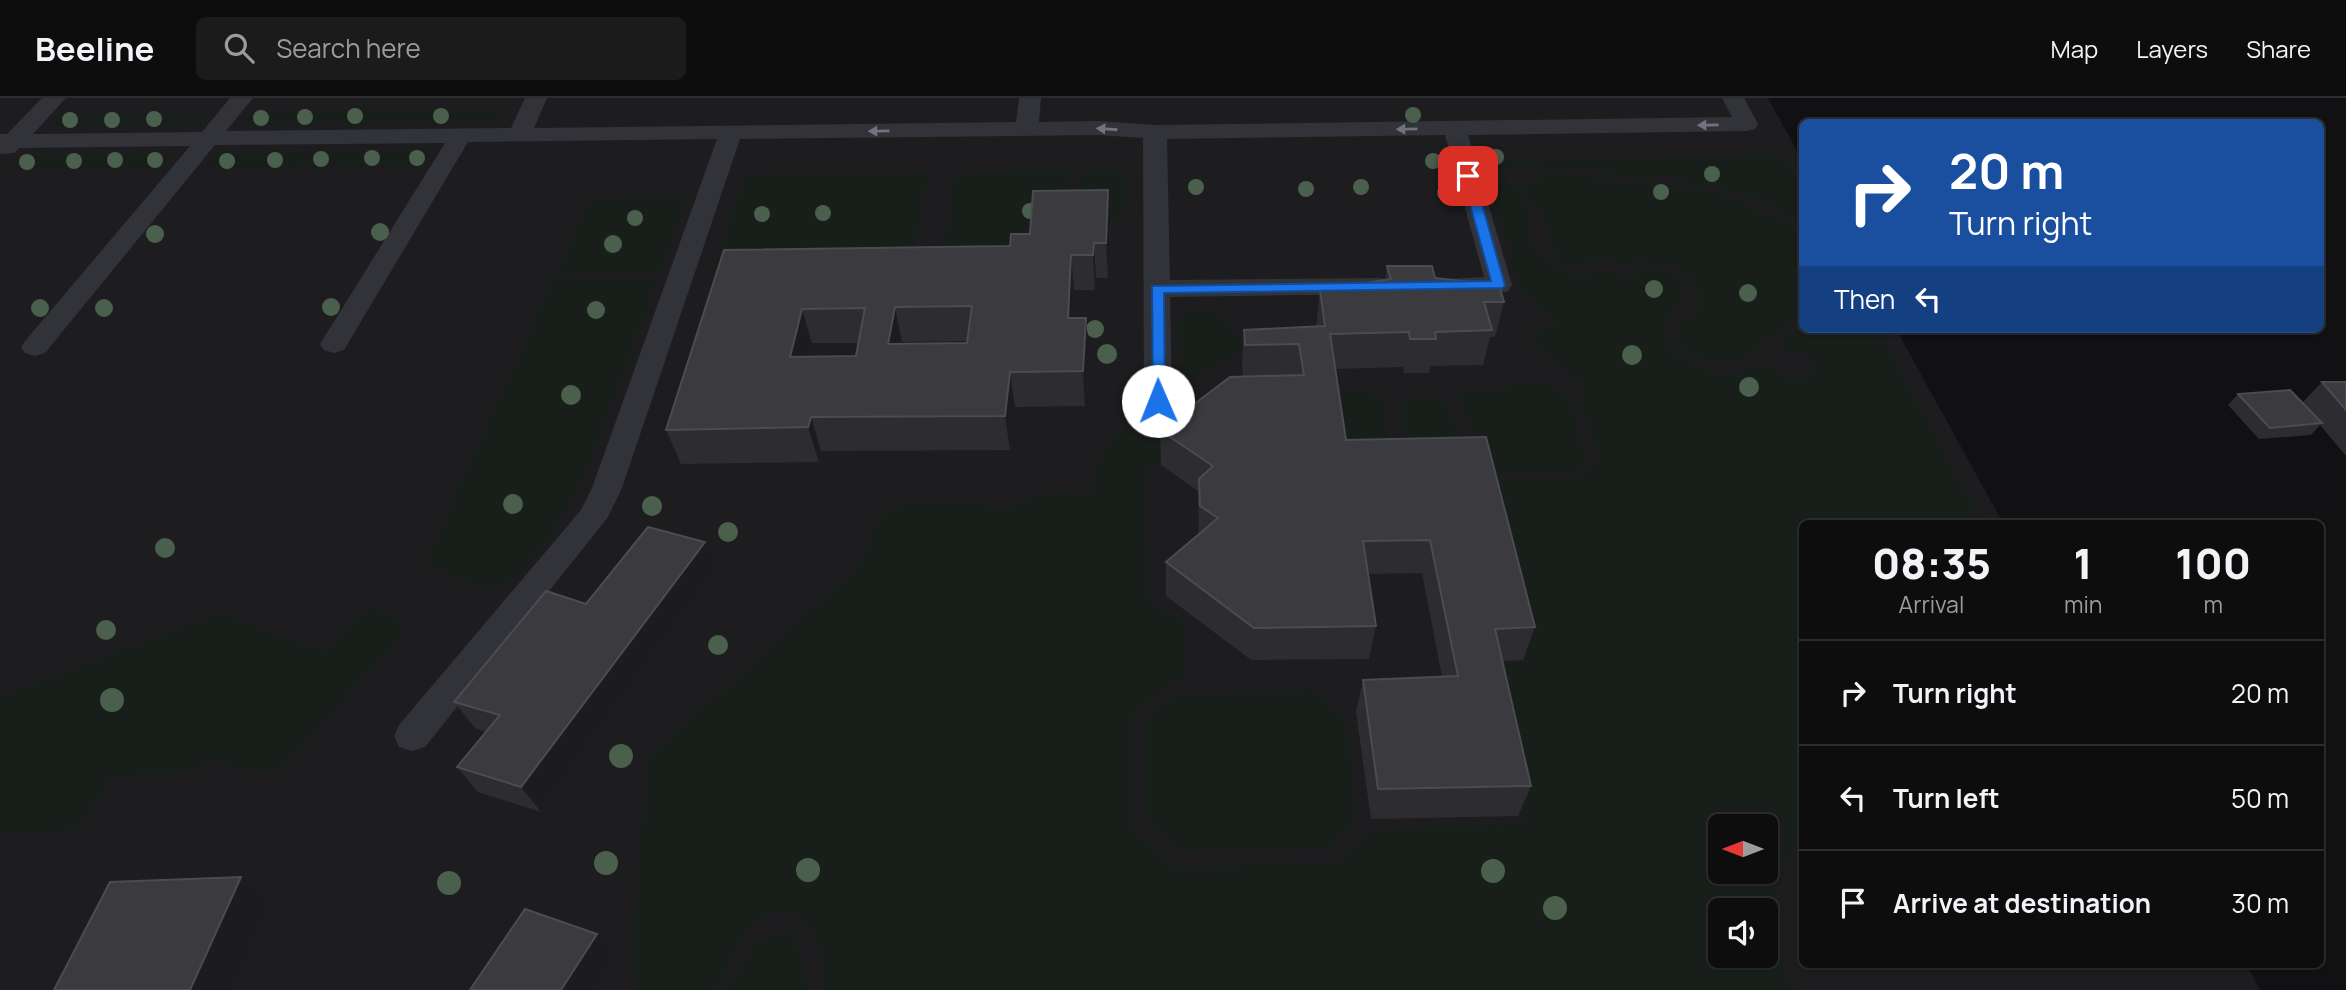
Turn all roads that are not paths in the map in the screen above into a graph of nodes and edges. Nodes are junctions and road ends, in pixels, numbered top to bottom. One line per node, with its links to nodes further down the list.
1 (55, 98): 13 (lane)
2 (242, 98): 12 (lane)
3 (536, 98): 10 (lane)
4 (1030, 98): 7 (lane)
5 (1733, 98): 6 (lane, one-way to 6)
6 (1455, 128): 8 (lane, one-way to 8); 15 (lane)
7 (1027, 129): 8 (lane, one-way to 7); 9 (lane, one-way to 9)
8 (1155, 132): 16 (lane)
9 (731, 133): 10 (lane); 20 (lane)
10 (519, 136): 11 (lane)
11 (460, 137): 12 (lane); 17 (lane)
12 (208, 139): 13 (lane); 18 (lane)
13 (4, 145)
14 (1406, 286): 16 (lane)
15 (1432, 286)
16 (1157, 289): 19 (lane)
17 (334, 344)
18 (34, 347)
19 (1158, 401)
20 (412, 736)

